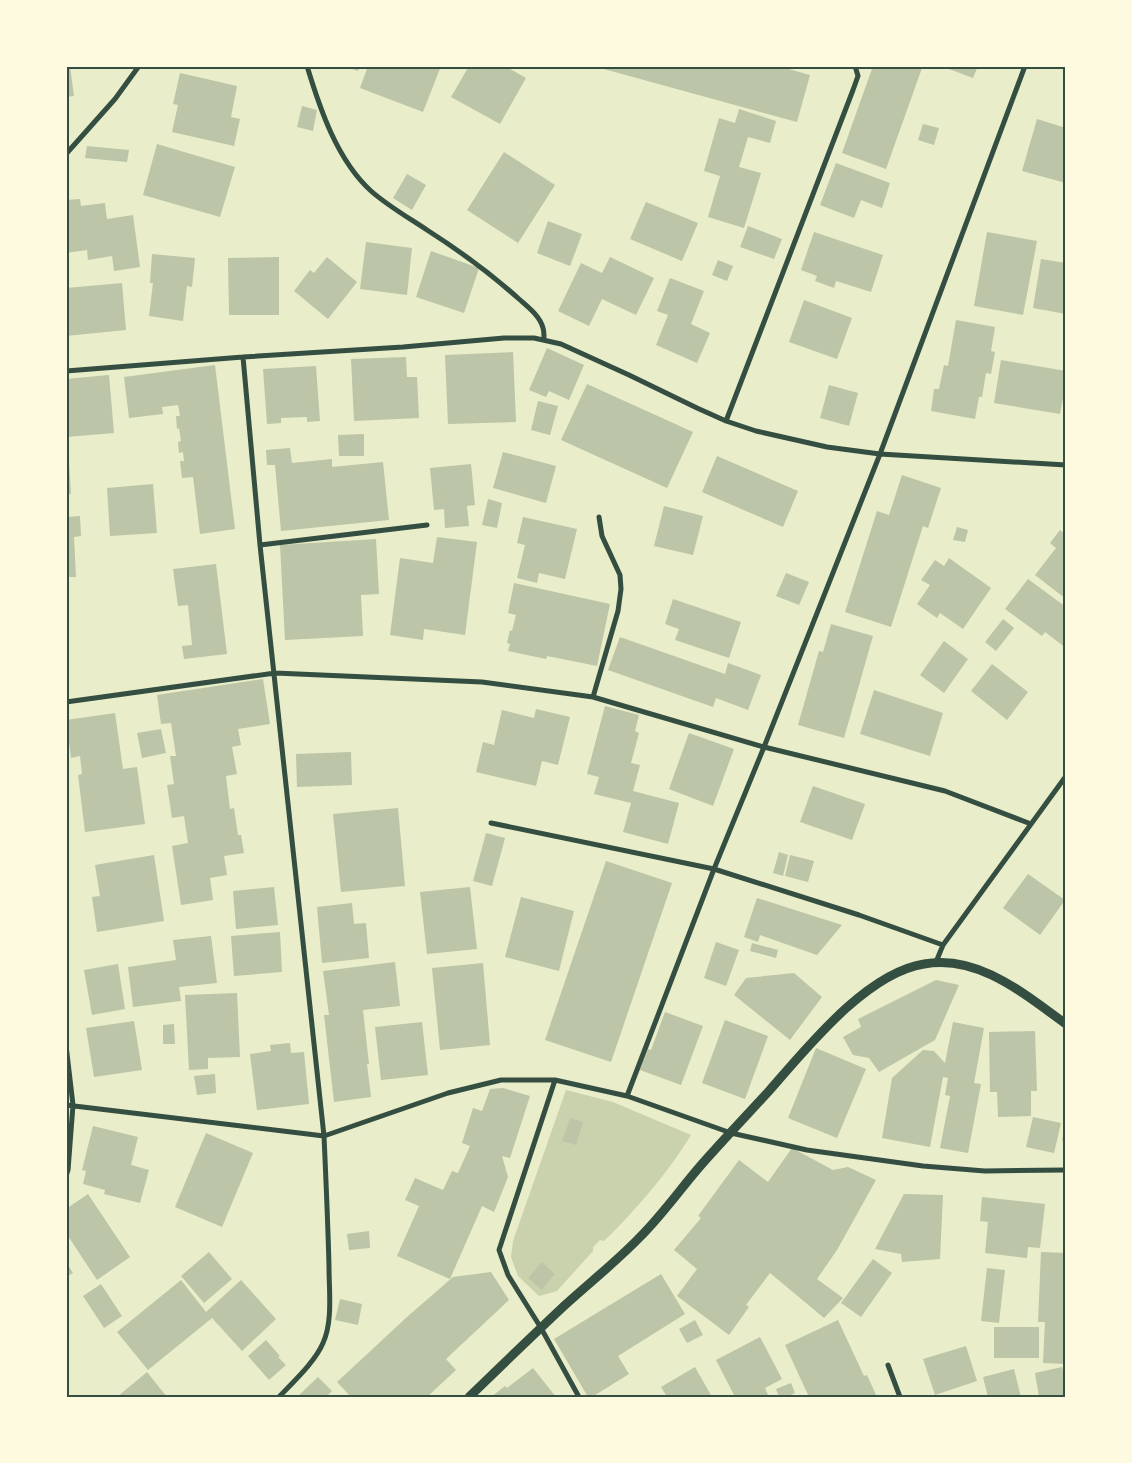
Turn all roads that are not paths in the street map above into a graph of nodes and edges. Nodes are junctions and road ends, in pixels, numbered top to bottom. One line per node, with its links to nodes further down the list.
1 (139, 66): 5 (street)
2 (307, 66): 6 (street)
3 (855, 66): 9 (street)
4 (1025, 66): 10 (street)
5 (66, 154)
6 (544, 339): 7 (street); 9 (street)
7 (243, 357): 8 (street); 14 (street)
8 (66, 371)
9 (726, 421): 10 (street)
10 (880, 454): 11 (street); 18 (street)
11 (1066, 464)
12 (599, 517): 16 (street)
13 (427, 525): 14 (street)
14 (260, 545): 15 (street)
15 (275, 673): 16 (street); 17 (street); 32 (street)
16 (593, 697): 18 (street)
17 (66, 702)
18 (764, 748): 21 (street); 22 (street)
19 (1066, 776): 21 (street)
20 (491, 823): 22 (street)
21 (1031, 824): 23 (street)
22 (714, 869): 23 (street); 28 (street)
23 (943, 945): 24 (street)
24 (936, 962): 25 (street); 31 (street)
25 (1066, 1024)
26 (66, 1045): 30 (street)
27 (555, 1080): 28 (street); 32 (street); 35 (street)
28 (627, 1096): 31 (street)
29 (66, 1105): 30 (street)
30 (73, 1105): 32 (street); 34 (street)
31 (731, 1133): 33 (street); 35 (street)
32 (324, 1136): 37 (street)
33 (1066, 1170)
34 (66, 1176)
35 (541, 1328): 38 (street); 39 (street)
36 (888, 1365): 40 (street)
37 (279, 1397)
38 (469, 1397)
39 (579, 1397)
40 (900, 1397)

